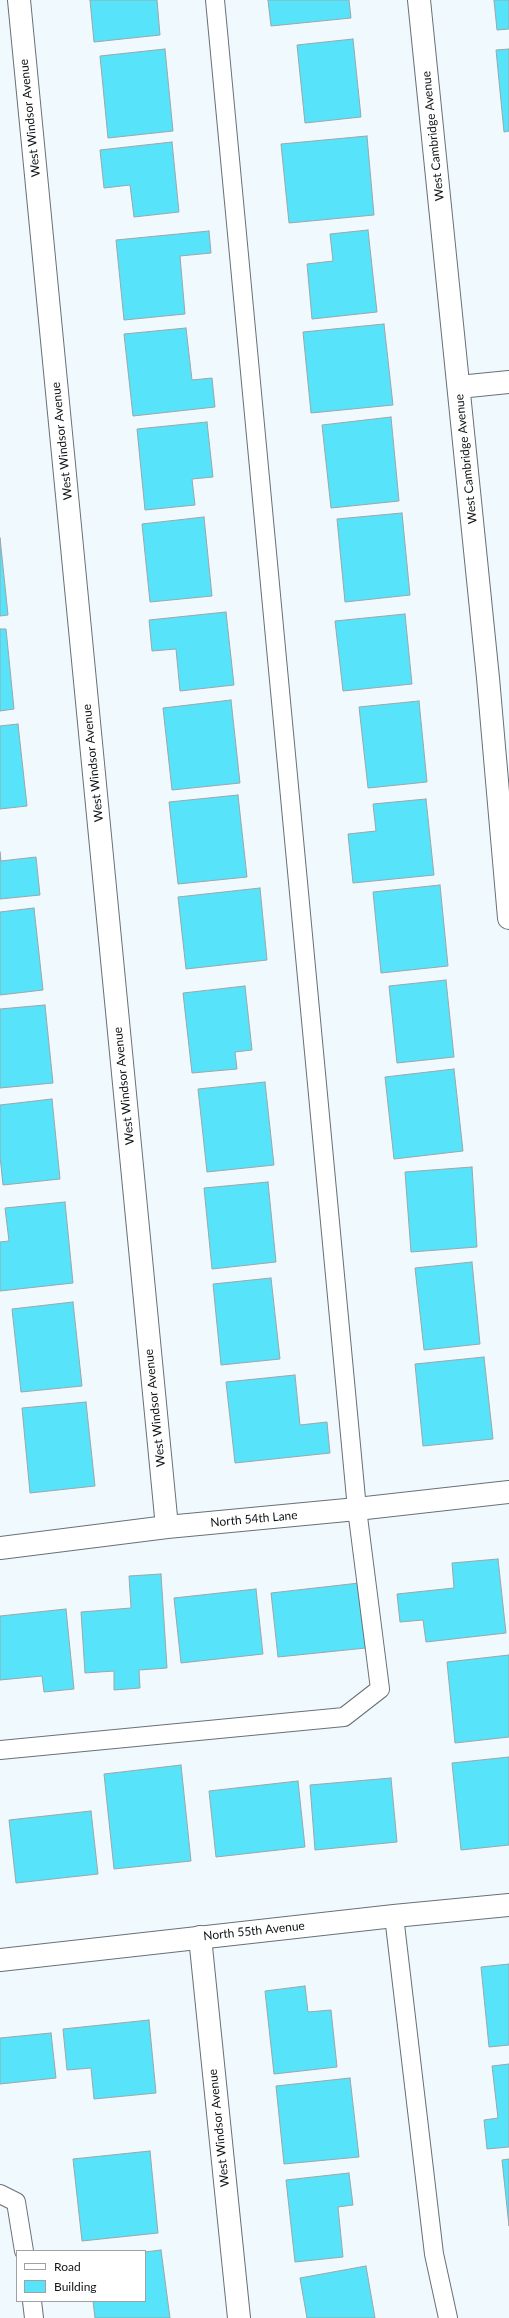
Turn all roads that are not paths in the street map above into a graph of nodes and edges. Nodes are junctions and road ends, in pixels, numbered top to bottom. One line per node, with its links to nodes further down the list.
1 (19, 0): 9 (street, West Windsor Avenue)
2 (215, 0): 8 (lane)
3 (419, 0): 5 (street, West Cambridge Avenue)
4 (509, 382): 5 (street)
5 (459, 387): 6 (street, West Cambridge Avenue)
6 (509, 918)
7 (509, 1492): 8 (street, North 54th Lane)
8 (357, 1509): 9 (street, North 54th Lane); 11 (lane)
9 (167, 1527): 10 (street, North 54th Lane)
10 (0, 1548)
11 (0, 1750)
12 (509, 1905): 13 (street, North 55th Avenue)
13 (394, 1916): 14 (street, North 55th Avenue); 21 (lane)
14 (200, 1938): 15 (street, North 55th Avenue); 20 (street, West Windsor Avenue)
15 (0, 1960)
16 (0, 2194): 17 (lane)
17 (24, 2250)
18 (32, 2302): 19 (lane)
19 (34, 2318)
20 (239, 2318)
21 (448, 2318)

